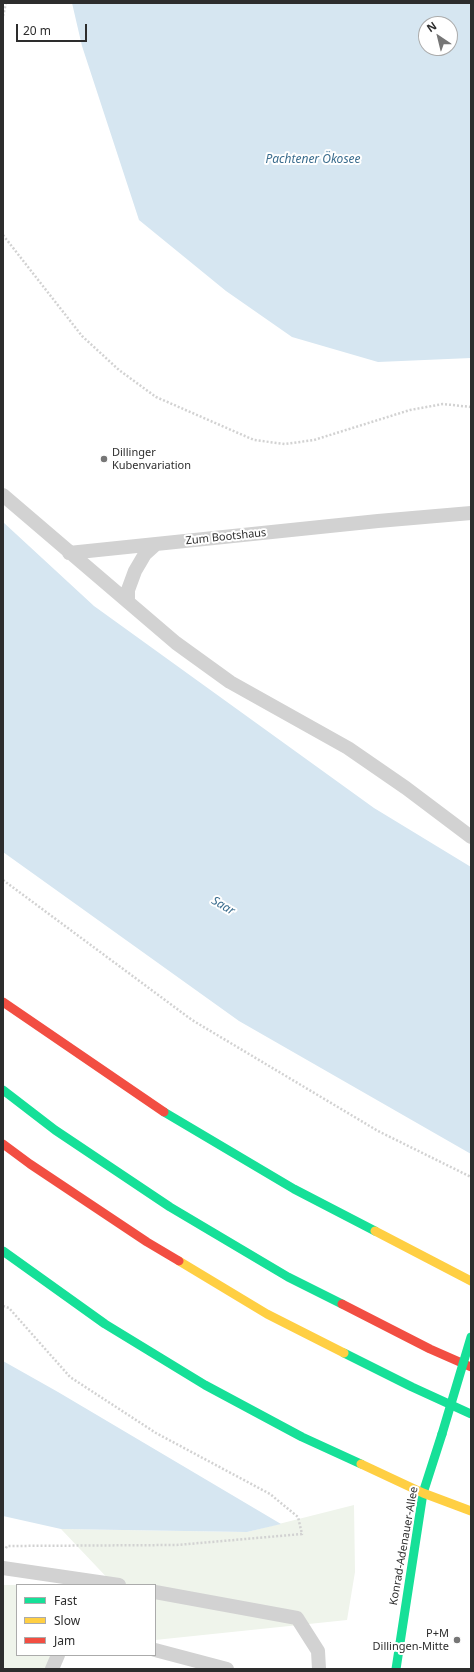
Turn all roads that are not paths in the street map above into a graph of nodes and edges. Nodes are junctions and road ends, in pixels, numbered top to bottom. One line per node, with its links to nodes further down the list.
1 (3, 495): 4 (lane)
2 (471, 513): 3 (lane, Zum Bootshaus)
3 (156, 544): 4 (lane, Zum Bootshaus); 5 (lane)
4 (69, 553): 5 (lane)
5 (128, 602): 6 (lane)
6 (471, 837)
7 (3, 1002): 11 (main road)
8 (3, 1090): 13 (main road)
9 (3, 1144): 14 (main road)
10 (3, 1251): 15 (main road)
11 (471, 1281)
12 (471, 1337): 15 (main road, Konrad-Adenauer-Allee, bridge)
13 (471, 1367)
14 (471, 1414)
15 (423, 1493): 16 (main road); 25 (main road, Konrad-Adenauer-Allee)
16 (471, 1511)
17 (3, 1568): 18 (lane)
18 (111, 1584)
19 (156, 1592): 24 (lane)
20 (156, 1650): 23 (lane)
21 (58, 1656): 22 (lane)
22 (52, 1669)
23 (227, 1669)
24 (319, 1669)
25 (396, 1669)

